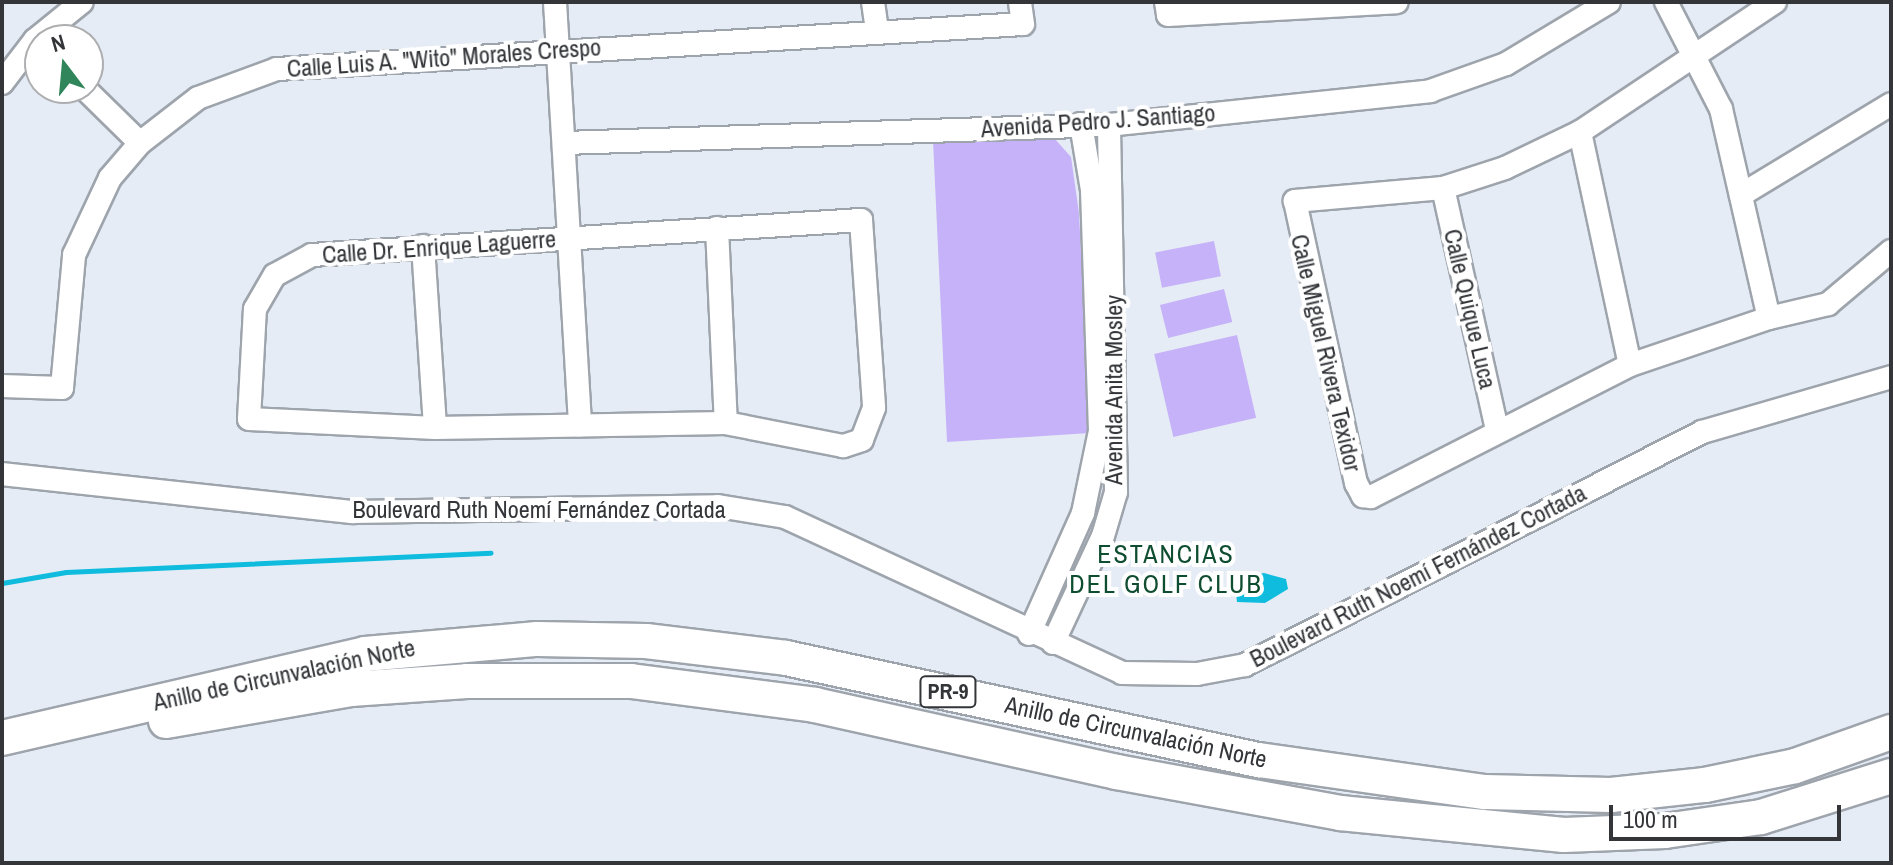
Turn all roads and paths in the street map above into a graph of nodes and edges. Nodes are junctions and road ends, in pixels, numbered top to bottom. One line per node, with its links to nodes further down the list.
1 (82, 2): 11 (street)
2 (555, 2): 13 (street)
3 (873, 2): 12 (street)
4 (1020, 2): 12 (street, Calle Luis A. "Wito" Morales Crespo)
5 (1166, 2): 10 (street)
6 (1397, 2): 10 (street)
7 (1609, 2): 20 (street, Avenida Pedro J. Santiago)
8 (1666, 2): 14 (street)
9 (1775, 2): 14 (street, Calle Miguel Rivera Texidor)
10 (1310, 6)
11 (58, 24)
12 (877, 29): 13 (street, Calle Luis A. "Wito" Morales Crespo)
13 (558, 49): 22 (street, Calle Luis A. "Wito" Morales Crespo); 23 (street)
14 (1695, 55): 21 (street, Calle Miguel Rivera Texidor); 25 (street)
15 (24, 58): 16 (street)
16 (2, 83)
17 (100, 104): 22 (street)
18 (1891, 104): 25 (street)
19 (1081, 124): 20 (street, Avenida Pedro J. Santiago); 23 (street, Avenida Pedro J. Santiago); 39 (street, Avenida Anita Mosley)
20 (1109, 125): 40 (street, Avenida Anita Mosley)
21 (1580, 132): 24 (street, Calle Miguel Rivera Texidor); 31 (street)
22 (140, 143): 33 (street, Calle Luis A. "Wito" Morales Crespo)
23 (564, 143): 27 (street)
24 (1443, 188): 37 (street, Calle Quique Luca); 37 (street, Calle Miguel Rivera Texidor)
25 (1741, 195): 30 (street)
26 (717, 228): 27 (street, Calle Dr. Enrique Laguerre); 34 (street); 34 (street, Calle Dr. Enrique Laguerre)
27 (569, 238): 28 (street, Calle Dr. Enrique Laguerre); 35 (street)
28 (423, 246): 36 (street); 36 (street, Calle Dr. Enrique Laguerre)
29 (1891, 251): 30 (street, Calle Miguel Rivera Texidor)
30 (1769, 318): 31 (street, Calle Miguel Rivera Texidor)
31 (1630, 365): 37 (street, Calle Miguel Rivera Texidor)
32 (1891, 377): 40 (street, Boulevard Ruth Noemí Fernández Cortada)
33 (2, 386)
34 (726, 423): 35 (street, Calle Dr. Enrique Laguerre)
35 (580, 425): 36 (street, Calle Dr. Enrique Laguerre)
36 (435, 428)
37 (1497, 430)
38 (2, 474): 39 (street, Boulevard Ruth Noemí Fernández Cortada)
39 (1029, 634): 40 (street, Boulevard Ruth Noemí Fernández Cortada)
40 (1053, 643)
41 (1891, 732): 42 (highway, Anillo de Circunvalación Norte / PR-9)
42 (2, 738)
43 (2, 758): 44 (highway, Anillo de Circunvalación Norte / PR-9)
44 (1891, 776)

